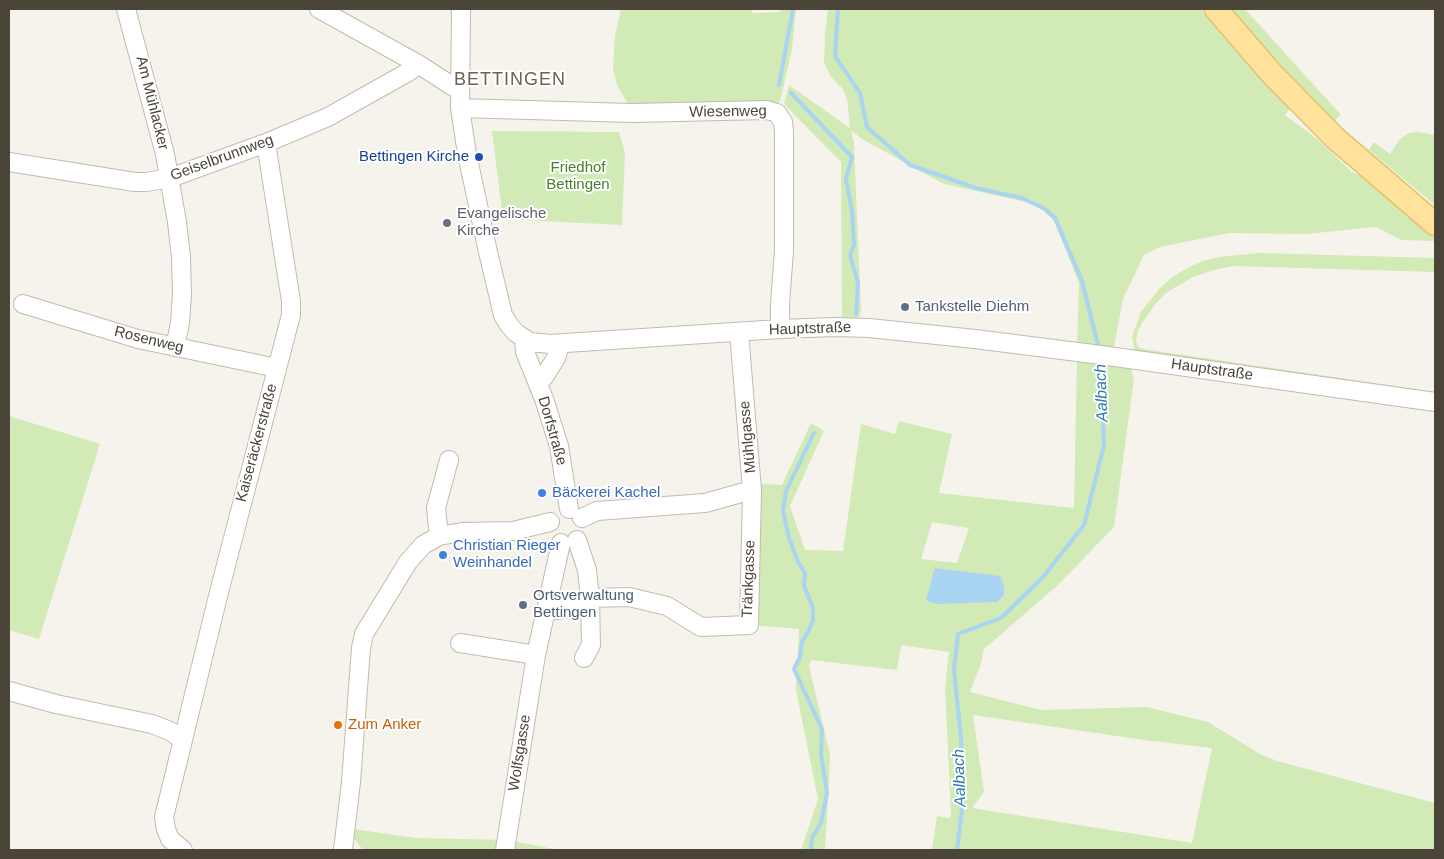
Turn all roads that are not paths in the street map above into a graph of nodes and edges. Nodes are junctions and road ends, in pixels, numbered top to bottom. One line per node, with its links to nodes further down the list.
1 (126, 9): 10 (street, Am Mühlacker)
2 (318, 9): 5 (street)
3 (461, 9): 6 (street)
4 (1216, 9): 11 (main road)
5 (418, 64): 6 (street); 8 (street, Geiselbrunnweg)
6 (460, 88): 7 (street)
7 (460, 108): 13 (street, Wiesenweg); 15 (street)
8 (266, 143): 10 (street, Geiselbrunnweg); 18 (street, Kaiseräckerstraße)
9 (9, 162): 10 (street, Geiselbrunnweg)
10 (170, 178): 17 (street, Am Mühlacker)
11 (1435, 224)
12 (23, 304): 17 (street, Rosenweg)
13 (780, 329): 14 (street, Hauptstraße); 20 (street, Hauptstraße)
14 (739, 332): 16 (street, Hauptstraße); 22 (street, Mühlgasse)
15 (524, 339): 16 (street, Hauptstraße); 19 (street, Dorfstraße)
16 (560, 344): 19 (street, Dorfstraße)
17 (175, 347): 18 (street, Rosenweg)
18 (276, 368): 33 (street, Kaiseräckerstraße)
19 (538, 383): 23 (street, Dorfstraße)
20 (1435, 402)
21 (449, 460): 25 (street)
22 (752, 490): 23 (street, Mühlgasse); 27 (street, Tränkgasse)
23 (576, 513): 24 (street); 26 (street)
24 (550, 522): 25 (street); 26 (street)
25 (439, 536): 35 (street)
26 (569, 542): 27 (street); 28 (street, Wolfsgasse)
27 (590, 598): 28 (street, Tränkgasse); 31 (street)
28 (546, 611): 30 (street, Wolfsgasse)
29 (460, 643): 30 (street)
30 (536, 655): 36 (street, Wolfsgasse)
31 (584, 658)
32 (9, 690): 33 (street)
33 (183, 740): 34 (street, Kaiseräckerstraße)
34 (183, 850)
35 (344, 850)
36 (505, 850)

